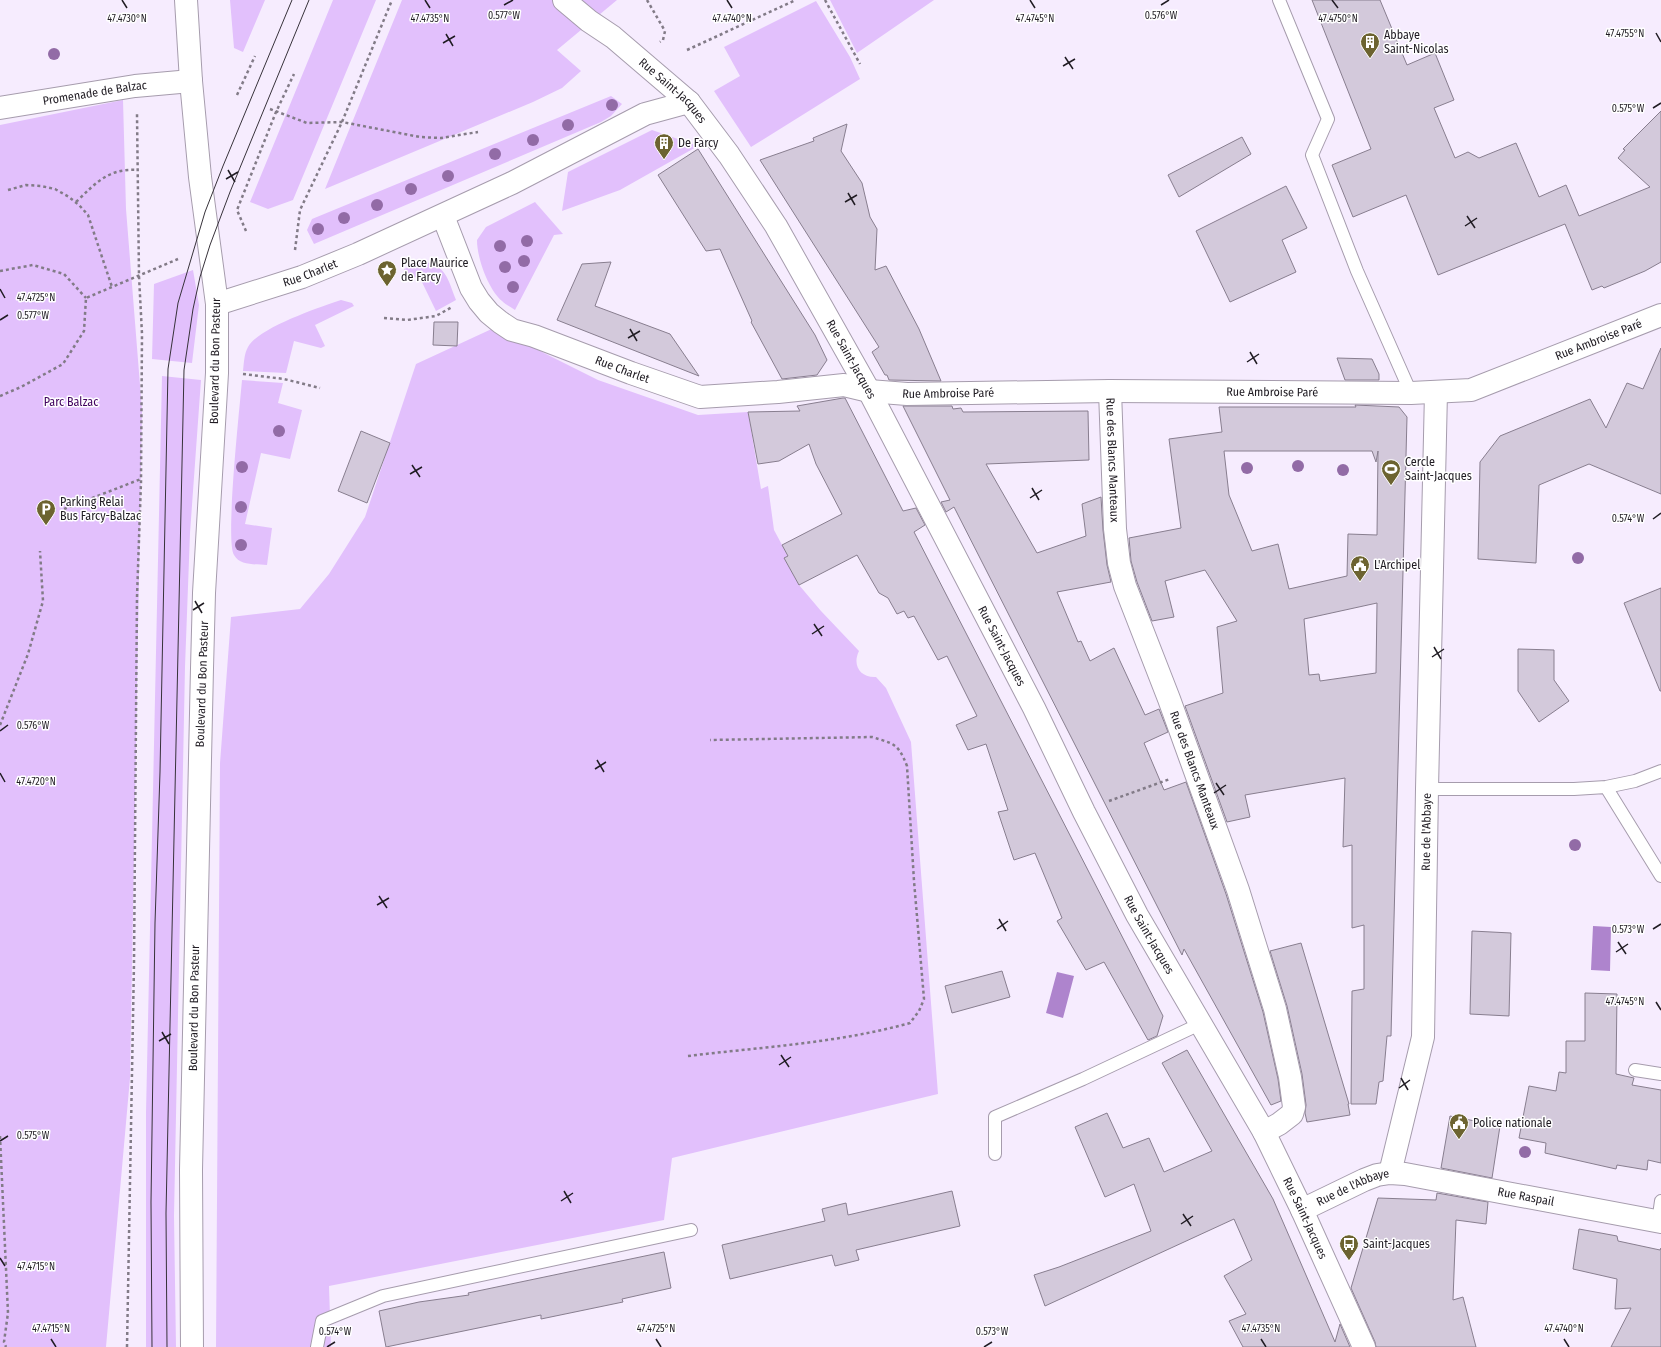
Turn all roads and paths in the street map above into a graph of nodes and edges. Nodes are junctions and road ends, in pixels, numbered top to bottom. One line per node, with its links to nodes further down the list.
1 (186, 0): 13 (street, Boulevard du Bon Pasteur)
2 (392, 0): 20 (path)
3 (564, 0): 10 (street, Rue Saint-Jacques)
4 (647, 0): 10 (path)
5 (796, 0): 8 (path)
6 (825, 0): 11 (path)
7 (1279, 0): 41 (lane)
8 (687, 50)
9 (255, 56): 14 (path)
10 (639, 59): 15 (street, Rue Saint-Jacques)
11 (860, 64)
12 (294, 74): 18 (path)
13 (191, 81): 16 (street, Promenade de Balzac); 33 (street, Boulevard du Bon Pasteur)
14 (237, 95)
15 (689, 102): 25 (street, Rue Charlet); 39 (street, Rue Saint-Jacques)
16 (0, 108)
17 (270, 109): 18 (path)
18 (276, 112): 20 (path); 26 (path)
19 (137, 114): 22 (path)
20 (342, 122): 21 (path); 27 (path)
21 (478, 132)
22 (138, 170): 24 (path); 30 (path)
23 (8, 190): 24 (path)
24 (76, 202): 31 (path)
25 (443, 216): 33 (street, Rue Charlet); 39 (street, Rue Charlet)
26 (246, 231)
27 (295, 253)
28 (178, 259): 30 (path)
29 (0, 271): 32 (path)
30 (139, 276): 31 (path); 44 (path)
31 (112, 287): 32 (path)
32 (86, 298): 43 (path)
33 (217, 304): 68 (street, Boulevard du Bon Pasteur)
34 (456, 305): 36 (path)
35 (1661, 315): 42 (street, Rue Ambroise Paré)
36 (384, 318)
37 (239, 374): 38 (path)
38 (320, 388)
39 (869, 391): 40 (street, Rue Ambroise Paré); 55 (street, Rue Saint-Jacques)
40 (1110, 391): 41 (street, Rue Ambroise Paré); 59 (street, Rue des Blancs Manteaux)
41 (1411, 392): 42 (street, Rue Ambroise Paré)
42 (1436, 392): 52 (street, Rue de l'Abbaye)
43 (0, 396)
44 (141, 479): 45 (path); 67 (path)
45 (64, 509)
46 (40, 551): 47 (path)
47 (0, 725)
48 (710, 740): 56 (path)
49 (1661, 770): 51 (lane)
50 (1171, 778): 53 (path)
51 (1606, 787): 52 (lane); 54 (lane)
52 (1427, 789): 62 (street, Rue de l'Abbaye)
53 (1105, 803)
54 (1661, 876)
55 (1200, 1024): 59 (street, Rue Saint-Jacques); 61 (lane)
56 (688, 1056)
57 (1635, 1070): 58 (lane)
58 (1661, 1074)
59 (1264, 1132): 63 (street, Rue Saint-Jacques)
60 (0, 1136): 66 (path)
61 (995, 1154)
62 (1390, 1173): 63 (street, Rue de l'Abbaye); 64 (street, Rue Raspail)
63 (1302, 1210): 70 (street, Rue Saint-Jacques)
64 (1660, 1215)
65 (691, 1230): 69 (lane)
66 (6, 1347)
67 (127, 1347)
68 (192, 1347)
69 (317, 1347)
70 (1364, 1347)

